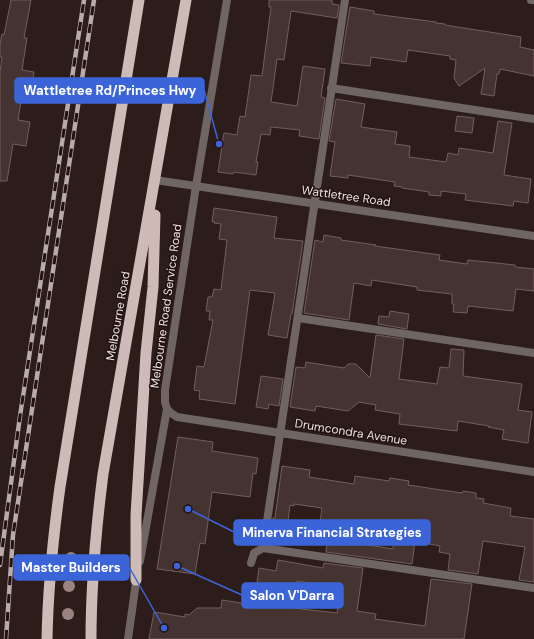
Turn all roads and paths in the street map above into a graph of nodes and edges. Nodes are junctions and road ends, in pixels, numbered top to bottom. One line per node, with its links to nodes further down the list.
1 (139, 0): 20 (highway)
2 (186, 0): 7 (highway, Melbourne Road)
3 (227, 0): 8 (street, Melbourne Road Service Road)
4 (345, 0): 5 (street)
5 (331, 88): 6 (street); 9 (street)
6 (534, 119)
7 (155, 180): 8 (street, Wattletree Road); 18 (highway); 21 (highway, Melbourne Road)
8 (196, 186): 9 (street, Wattletree Road); 13 (street, Melbourne Road Service Road)
9 (314, 203): 10 (street, Wattletree Road); 11 (street)
10 (534, 236)
11 (298, 318): 12 (street); 14 (street)
12 (534, 353)
13 (167, 409): 14 (street, Drumcondra Avenue); 18 (street, Melbourne Road Service Road)
14 (280, 433): 15 (street, Drumcondra Avenue); 16 (street)
15 (534, 472)
16 (263, 548): 17 (street); 19 (street)
17 (251, 564)
18 (136, 580): 22 (street, Melbourne Road Service Road)
19 (534, 588)
20 (47, 639)
21 (91, 639)
22 (128, 639)

